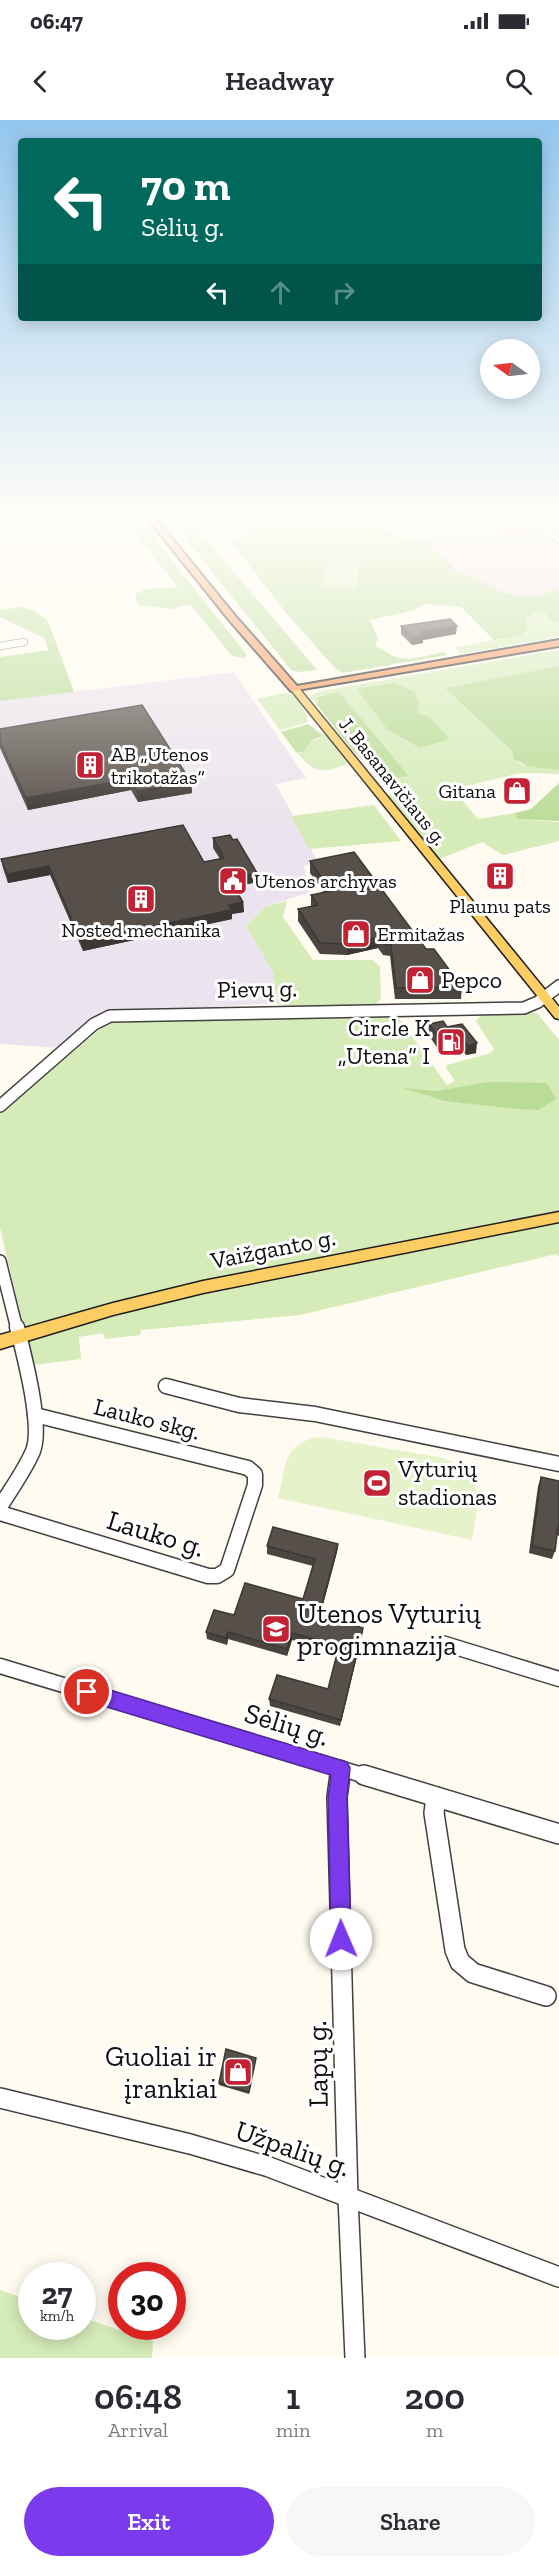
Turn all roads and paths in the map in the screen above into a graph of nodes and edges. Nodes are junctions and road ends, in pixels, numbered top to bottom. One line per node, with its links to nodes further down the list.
1 (234, 618): 5 (highway, J. Basanavičiaus g.)
2 (24, 642): 4 (street)
3 (559, 643): 5 (highway)
4 (0, 646)
5 (294, 689): 7 (main road, J. Basanavičiaus g.)
6 (559, 986): 7 (street, Pievų g.)
7 (543, 996): 8 (main road, J. Basanavičiaus g.); 9 (street, Pievų g.)
8 (559, 1015)
9 (0, 1106)
10 (559, 1217): 12 (main road, Vaižganto g.)
11 (0, 1261): 12 (street)
12 (20, 1337): 13 (main road, Vaižganto g.); 15 (street)
13 (0, 1342)
14 (166, 1386): 16 (street)
15 (35, 1415): 17 (street, Lauko skg.); 18 (street)
16 (559, 1464)
17 (248, 1468): 19 (street, Lauko g.)
18 (0, 1508)
19 (0, 1513)
20 (442, 1643): 22 (street)
21 (0, 1666): 23 (street, Sėlių g.)
22 (559, 1679)
23 (341, 1768): 24 (street, Sėlių g.); 28 (street, Lapų g.)
24 (436, 1797): 25 (street, Sėlių g.); 26 (street)
25 (559, 1834)
26 (546, 1996)
27 (0, 2098): 28 (street, Užpalių g.)
28 (348, 2198): 29 (street, Užpalių g.); 30 (street, Lapų g.)
29 (559, 2277)
30 (355, 2358)

